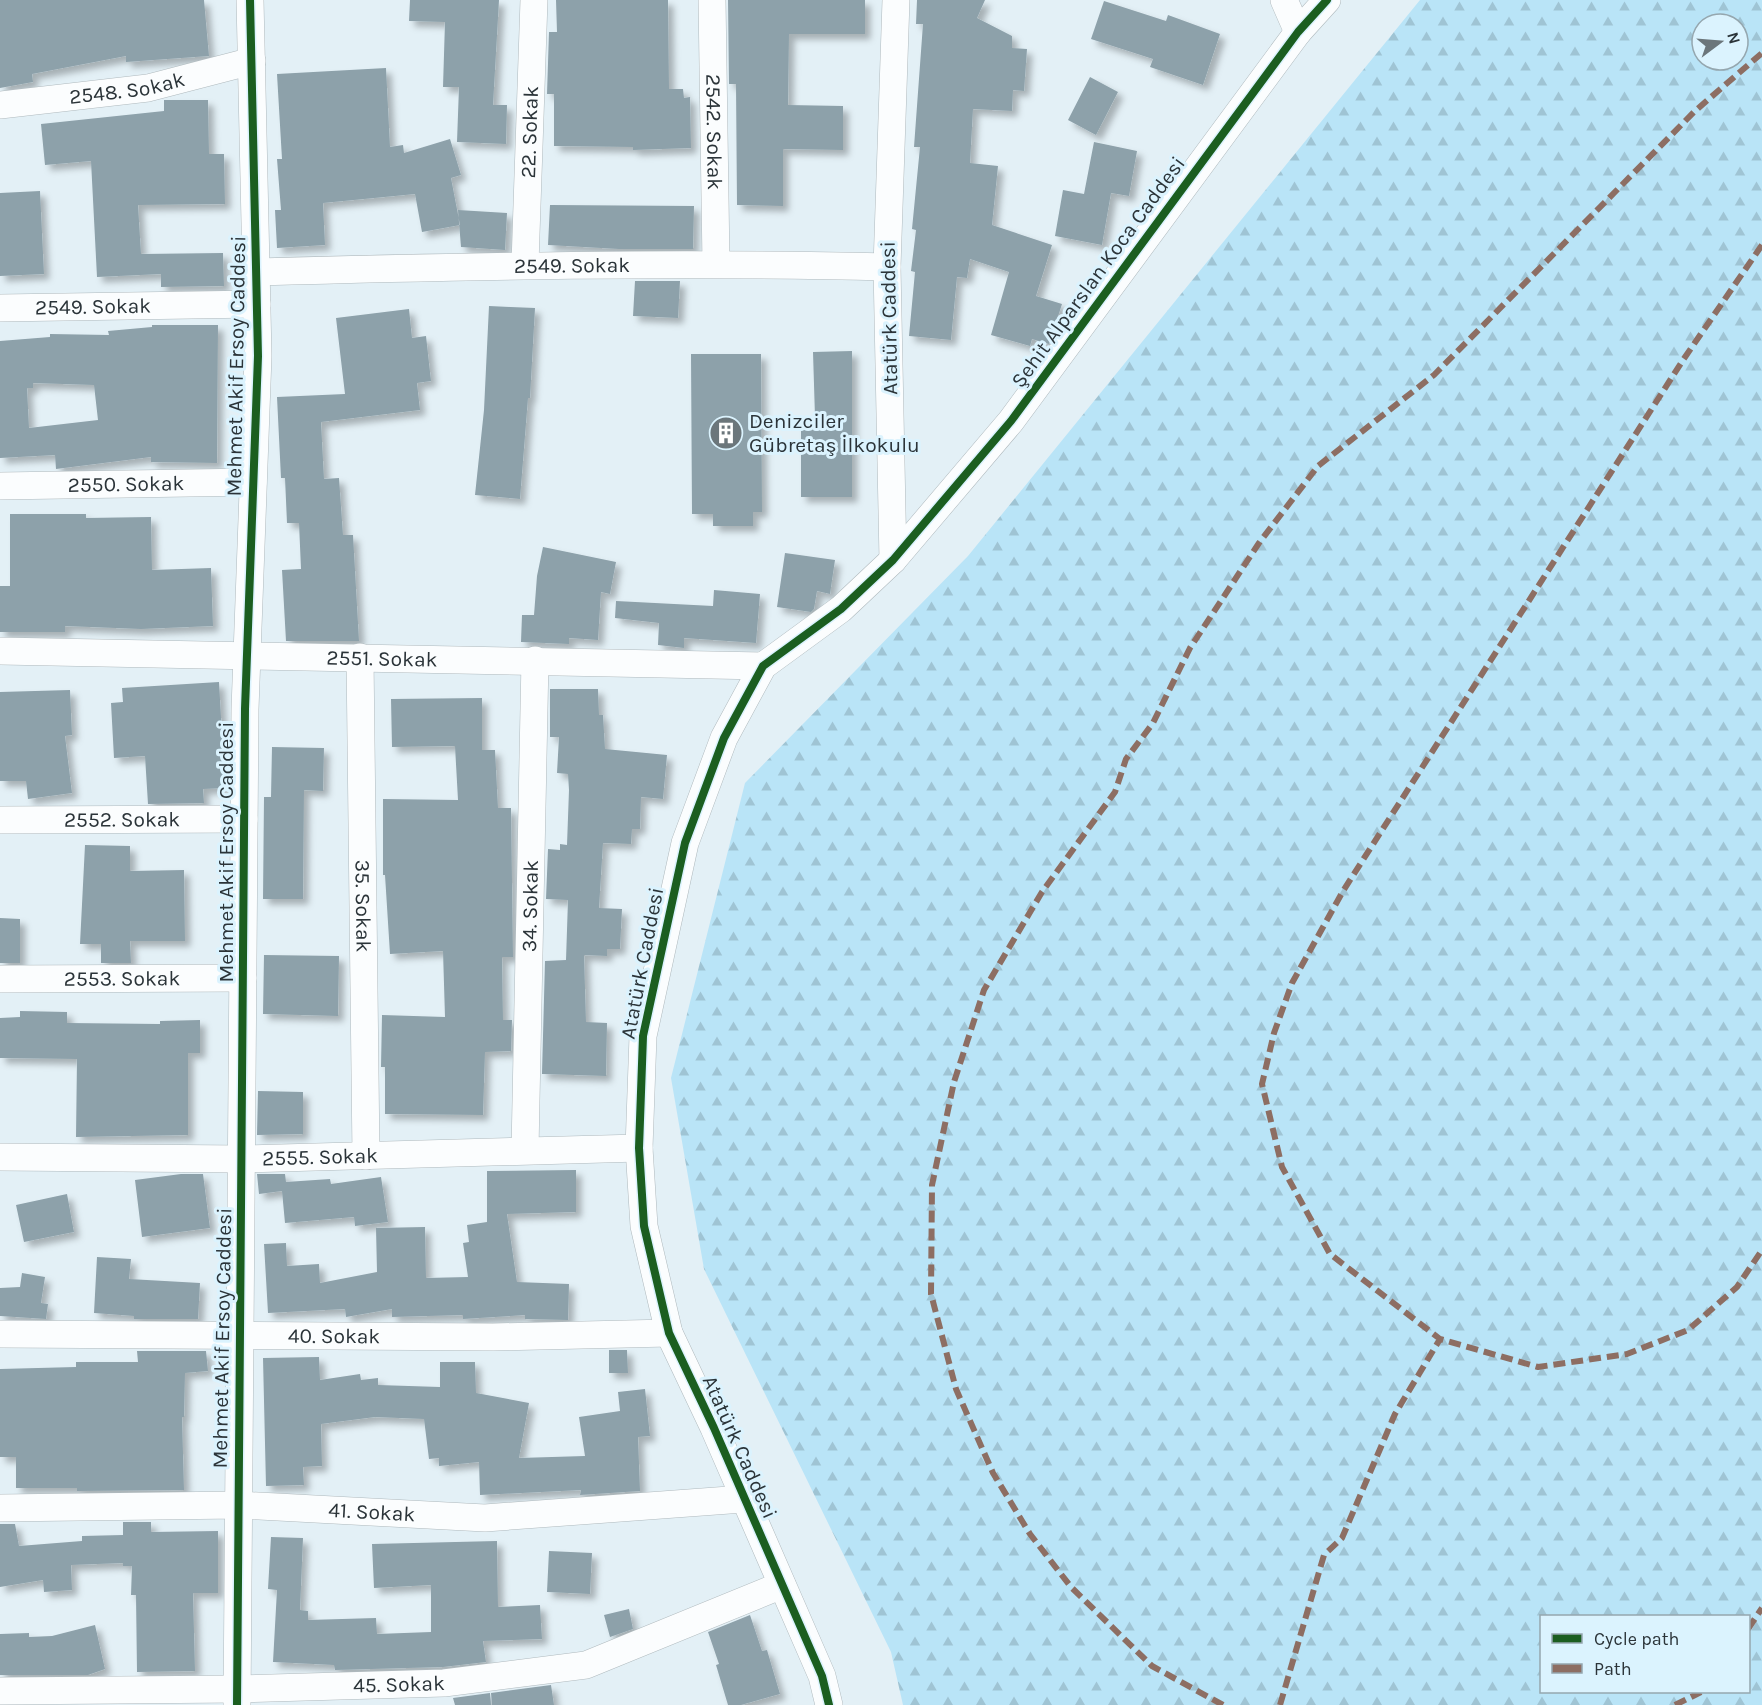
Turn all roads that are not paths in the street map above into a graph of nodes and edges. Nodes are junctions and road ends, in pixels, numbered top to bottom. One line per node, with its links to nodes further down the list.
1 (250, 0): 8 (street, Mehmet Akif Ersoy Caddesi)
2 (534, 0): 11 (street, 22. Sokak)
3 (712, 0): 10 (street, 2542. Sokak)
4 (897, 0): 12 (street, Atatürk Caddesi)
5 (1284, 0): 7 (street)
6 (1327, 0): 7 (street, Şehit Alparslan Koca Caddesi)
7 (1298, 32): 18 (street, Şehit Alparslan Koca Caddesi)
8 (252, 61): 9 (street, 2548. Sokak); 13 (street, Mehmet Akif Ersoy Caddesi)
9 (0, 105)
10 (716, 263): 11 (street, 2549. Sokak); 12 (street, 2549. Sokak)
11 (525, 264): 13 (street, 2549. Sokak)
12 (887, 267): 18 (street, Atatürk Caddesi)
13 (257, 272): 14 (street, Mehmet Akif Ersoy Caddesi)
14 (257, 304): 15 (street, 2549. Sokak); 16 (street, Mehmet Akif Ersoy Caddesi)
15 (0, 308)
16 (253, 482): 17 (street, 2550. Sokak); 20 (street, Mehmet Akif Ersoy Caddesi)
17 (0, 486)
18 (893, 560): 23 (street, Atatürk Caddesi)
19 (0, 651): 20 (street, 2551. Sokak)
20 (246, 655): 21 (street, 2551. Sokak); 24 (street, Mehmet Akif Ersoy Caddesi)
21 (360, 657): 22 (street, 2551. Sokak); 30 (street, 35. Sokak)
22 (535, 660): 23 (street, 2551. Sokak); 29 (street, 34. Sokak)
23 (763, 666): 28 (street, Atatürk Caddesi)
24 (244, 819): 25 (street, 2552. Sokak); 26 (street, Mehmet Akif Ersoy Caddesi)
25 (0, 820)
26 (243, 978): 27 (street, 2553. Sokak); 32 (street, Mehmet Akif Ersoy Caddesi)
27 (0, 979)
28 (639, 1148): 29 (street, 2555. Sokak); 33 (street, Atatürk Caddesi)
29 (525, 1150): 30 (street, 2555. Sokak)
30 (366, 1156): 32 (street, 2555. Sokak)
31 (0, 1157): 32 (street, 2555. Sokak)
32 (242, 1159): 35 (street, Mehmet Akif Ersoy Caddesi)
33 (669, 1333): 35 (street, 40. Sokak); 36 (street, Atatürk Caddesi)
34 (0, 1334): 35 (street, 40. Sokak)
35 (240, 1334): 37 (street, Mehmet Akif Ersoy Caddesi)
36 (743, 1499): 37 (street, 41. Sokak); 39 (street, Atatürk Caddesi)
37 (238, 1505): 38 (street, 41. Sokak); 42 (street, Mehmet Akif Ersoy Caddesi)
38 (0, 1508)
39 (782, 1585): 41 (street, 45. Sokak); 43 (street, Atatürk Caddesi)
40 (0, 1691): 42 (street, 45. Sokak)
41 (445, 1694): 42 (street, 45. Sokak)
42 (237, 1697)
43 (823, 1704)

